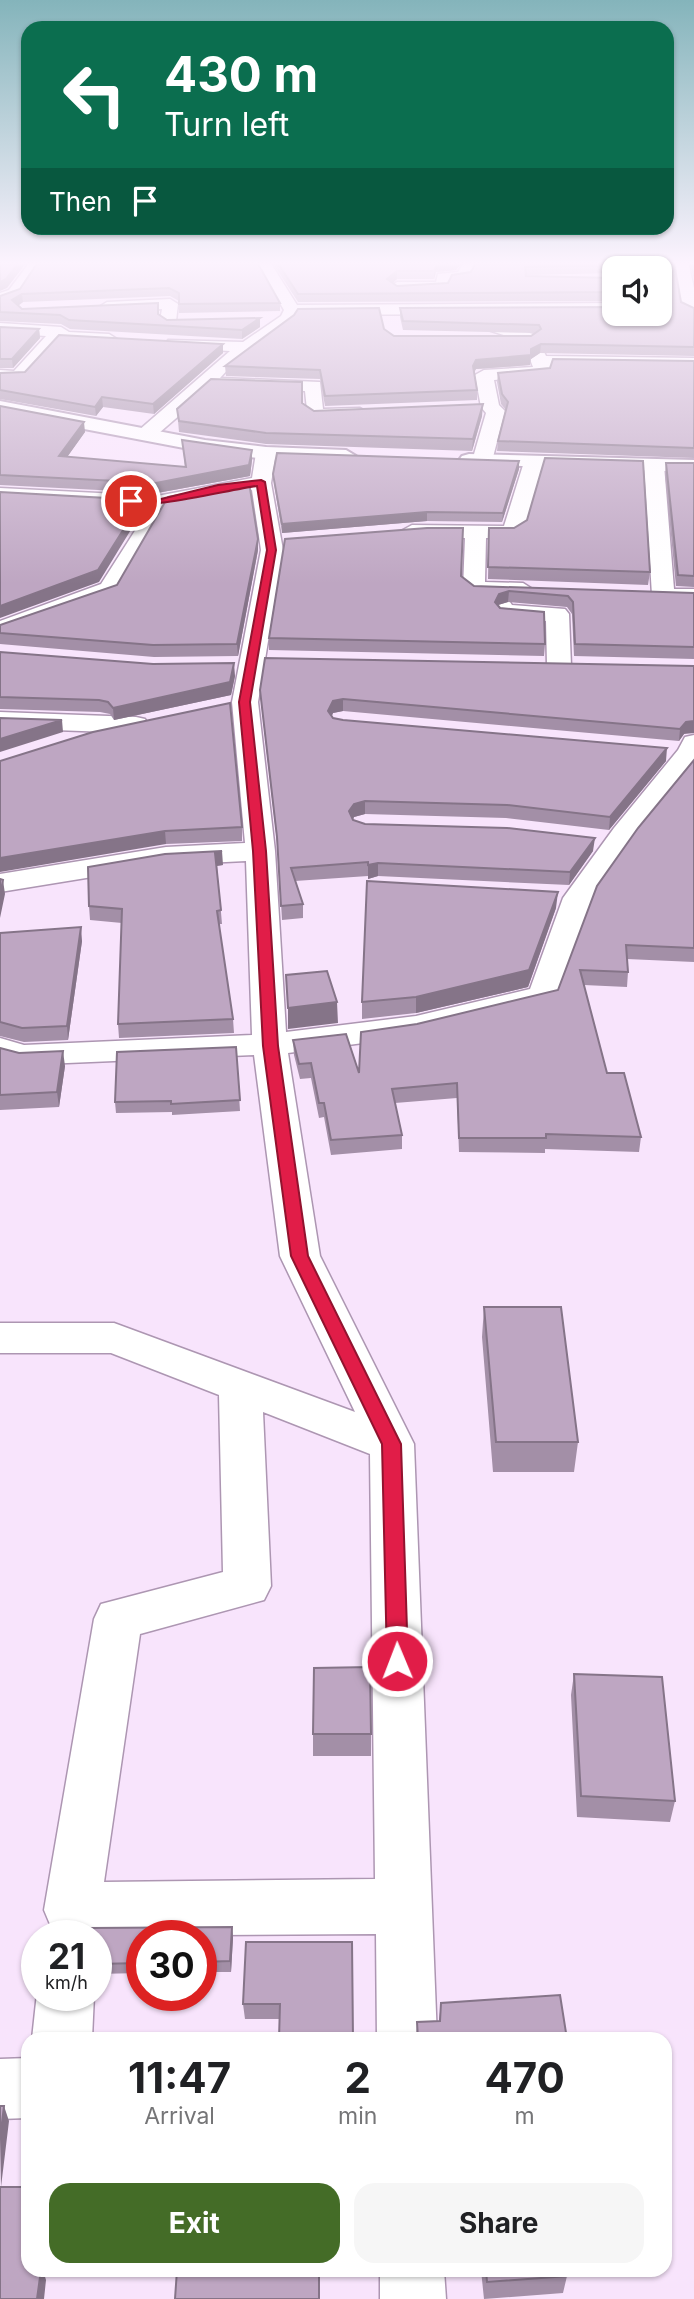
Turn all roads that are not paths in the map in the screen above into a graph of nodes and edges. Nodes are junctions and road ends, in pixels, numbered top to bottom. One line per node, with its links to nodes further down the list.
1 (25, 369): 4 (street)
2 (219, 369): 5 (street)
3 (542, 369): 11 (street)
4 (0, 375)
5 (207, 383): 7 (street); 8 (street)
6 (0, 407): 8 (main road)
7 (382, 412)
8 (145, 435): 15 (main road)
9 (360, 456): 15 (main road)
10 (455, 460): 11 (main road)
11 (482, 461): 12 (main road)
12 (534, 462): 13 (main road); 18 (street)
13 (654, 465): 14 (main road); 23 (street)
14 (694, 466)
15 (263, 468): 17 (street); 36 (street)
16 (0, 494): 17 (street)
17 (157, 502): 25 (street)
18 (476, 531): 19 (street); 20 (street)
19 (388, 533)
20 (495, 589): 21 (street); 27 (street)
21 (547, 591)
22 (638, 594): 23 (street)
23 (664, 595): 24 (street)
24 (694, 596)
25 (0, 629)
26 (531, 666): 27 (street)
27 (559, 666): 28 (street)
28 (586, 667)
29 (163, 719): 31 (street)
30 (0, 720): 31 (street)
31 (136, 725): 32 (street)
32 (50, 749)
33 (685, 750): 35 (street)
34 (581, 839): 35 (street)
35 (619, 844): 38 (street)
36 (260, 851): 37 (street); 38 (street)
37 (0, 883)
38 (270, 1046): 39 (street); 42 (street)
39 (0, 1048)
40 (0, 1338): 41 (street)
41 (240, 1386): 42 (street); 44 (street)
42 (392, 1444): 43 (street)
43 (404, 1906): 45 (street); 48 (street)
44 (71, 1920)
45 (112, 1921)
46 (64, 2011): 47 (street)
47 (62, 2032)
48 (407, 2032)
49 (21, 2088): 50 (street)
50 (0, 2089)
51 (412, 2277): 52 (street)
52 (413, 2299)

